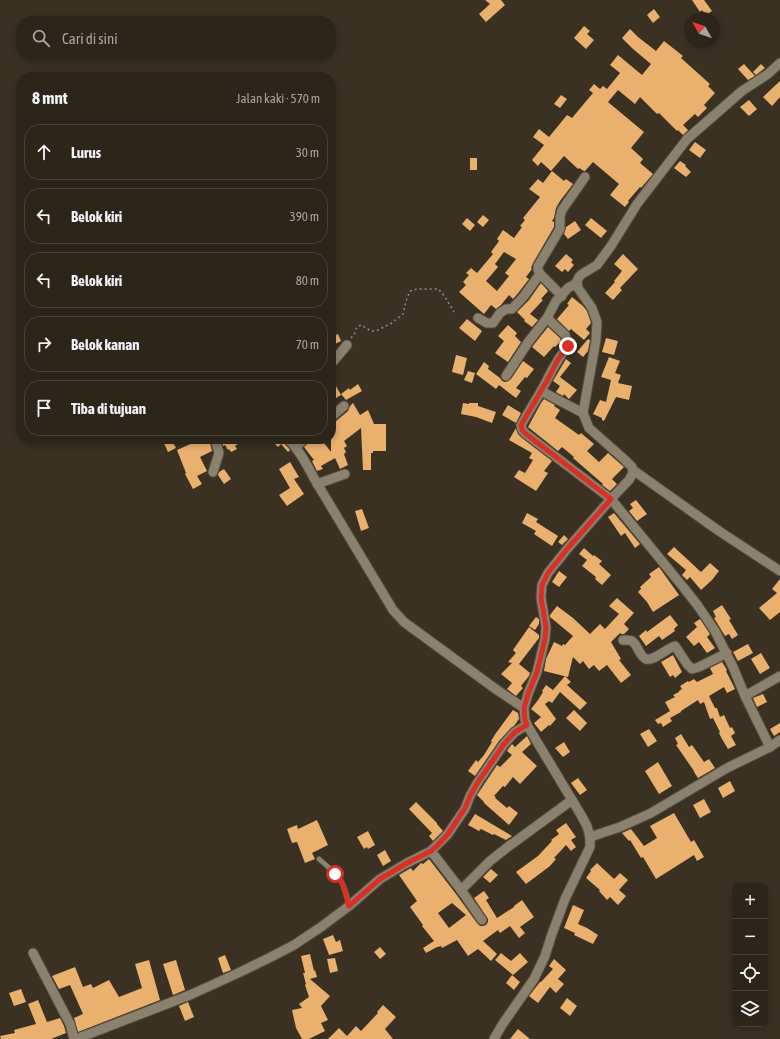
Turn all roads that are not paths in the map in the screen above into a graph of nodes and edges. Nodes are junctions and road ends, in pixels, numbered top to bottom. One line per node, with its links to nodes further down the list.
1 (780, 63): 4 (street)
2 (585, 177): 3 (street)
3 (540, 274): 5 (street); 6 (street)
4 (577, 284): 5 (street); 14 (street)
5 (562, 296): 7 (street)
6 (478, 318)
7 (547, 318): 10 (street); 11 (street)
8 (347, 345): 9 (street)
9 (336, 358)
10 (506, 376)
11 (541, 391): 14 (street); 23 (street)
12 (344, 406): 13 (street)
13 (336, 413)
14 (583, 413): 19 (street)
15 (216, 444): 20 (street)
16 (293, 444): 18 (street)
17 (299, 444): 18 (street)
18 (296, 447): 22 (street)
19 (633, 470): 23 (street); 24 (street)
20 (213, 472)
21 (345, 474): 22 (street)
22 (317, 484): 29 (street)
23 (611, 499): 26 (street); 29 (street)
24 (780, 571)
25 (623, 640): 26 (street)
26 (727, 653): 28 (street)
27 (780, 676): 28 (street)
28 (745, 696): 32 (street)
29 (524, 708): 30 (street)
30 (527, 725): 33 (street); 35 (street)
31 (780, 740): 32 (street)
32 (770, 747): 34 (street)
33 (572, 800): 34 (street); 37 (street)
34 (590, 837): 42 (street)
35 (431, 851): 37 (street); 38 (street)
36 (319, 859): 38 (lane)
37 (461, 890): 39 (street)
38 (349, 906): 41 (street)
39 (482, 920)
40 (33, 952): 41 (street)
41 (75, 1039)
42 (494, 1039)

